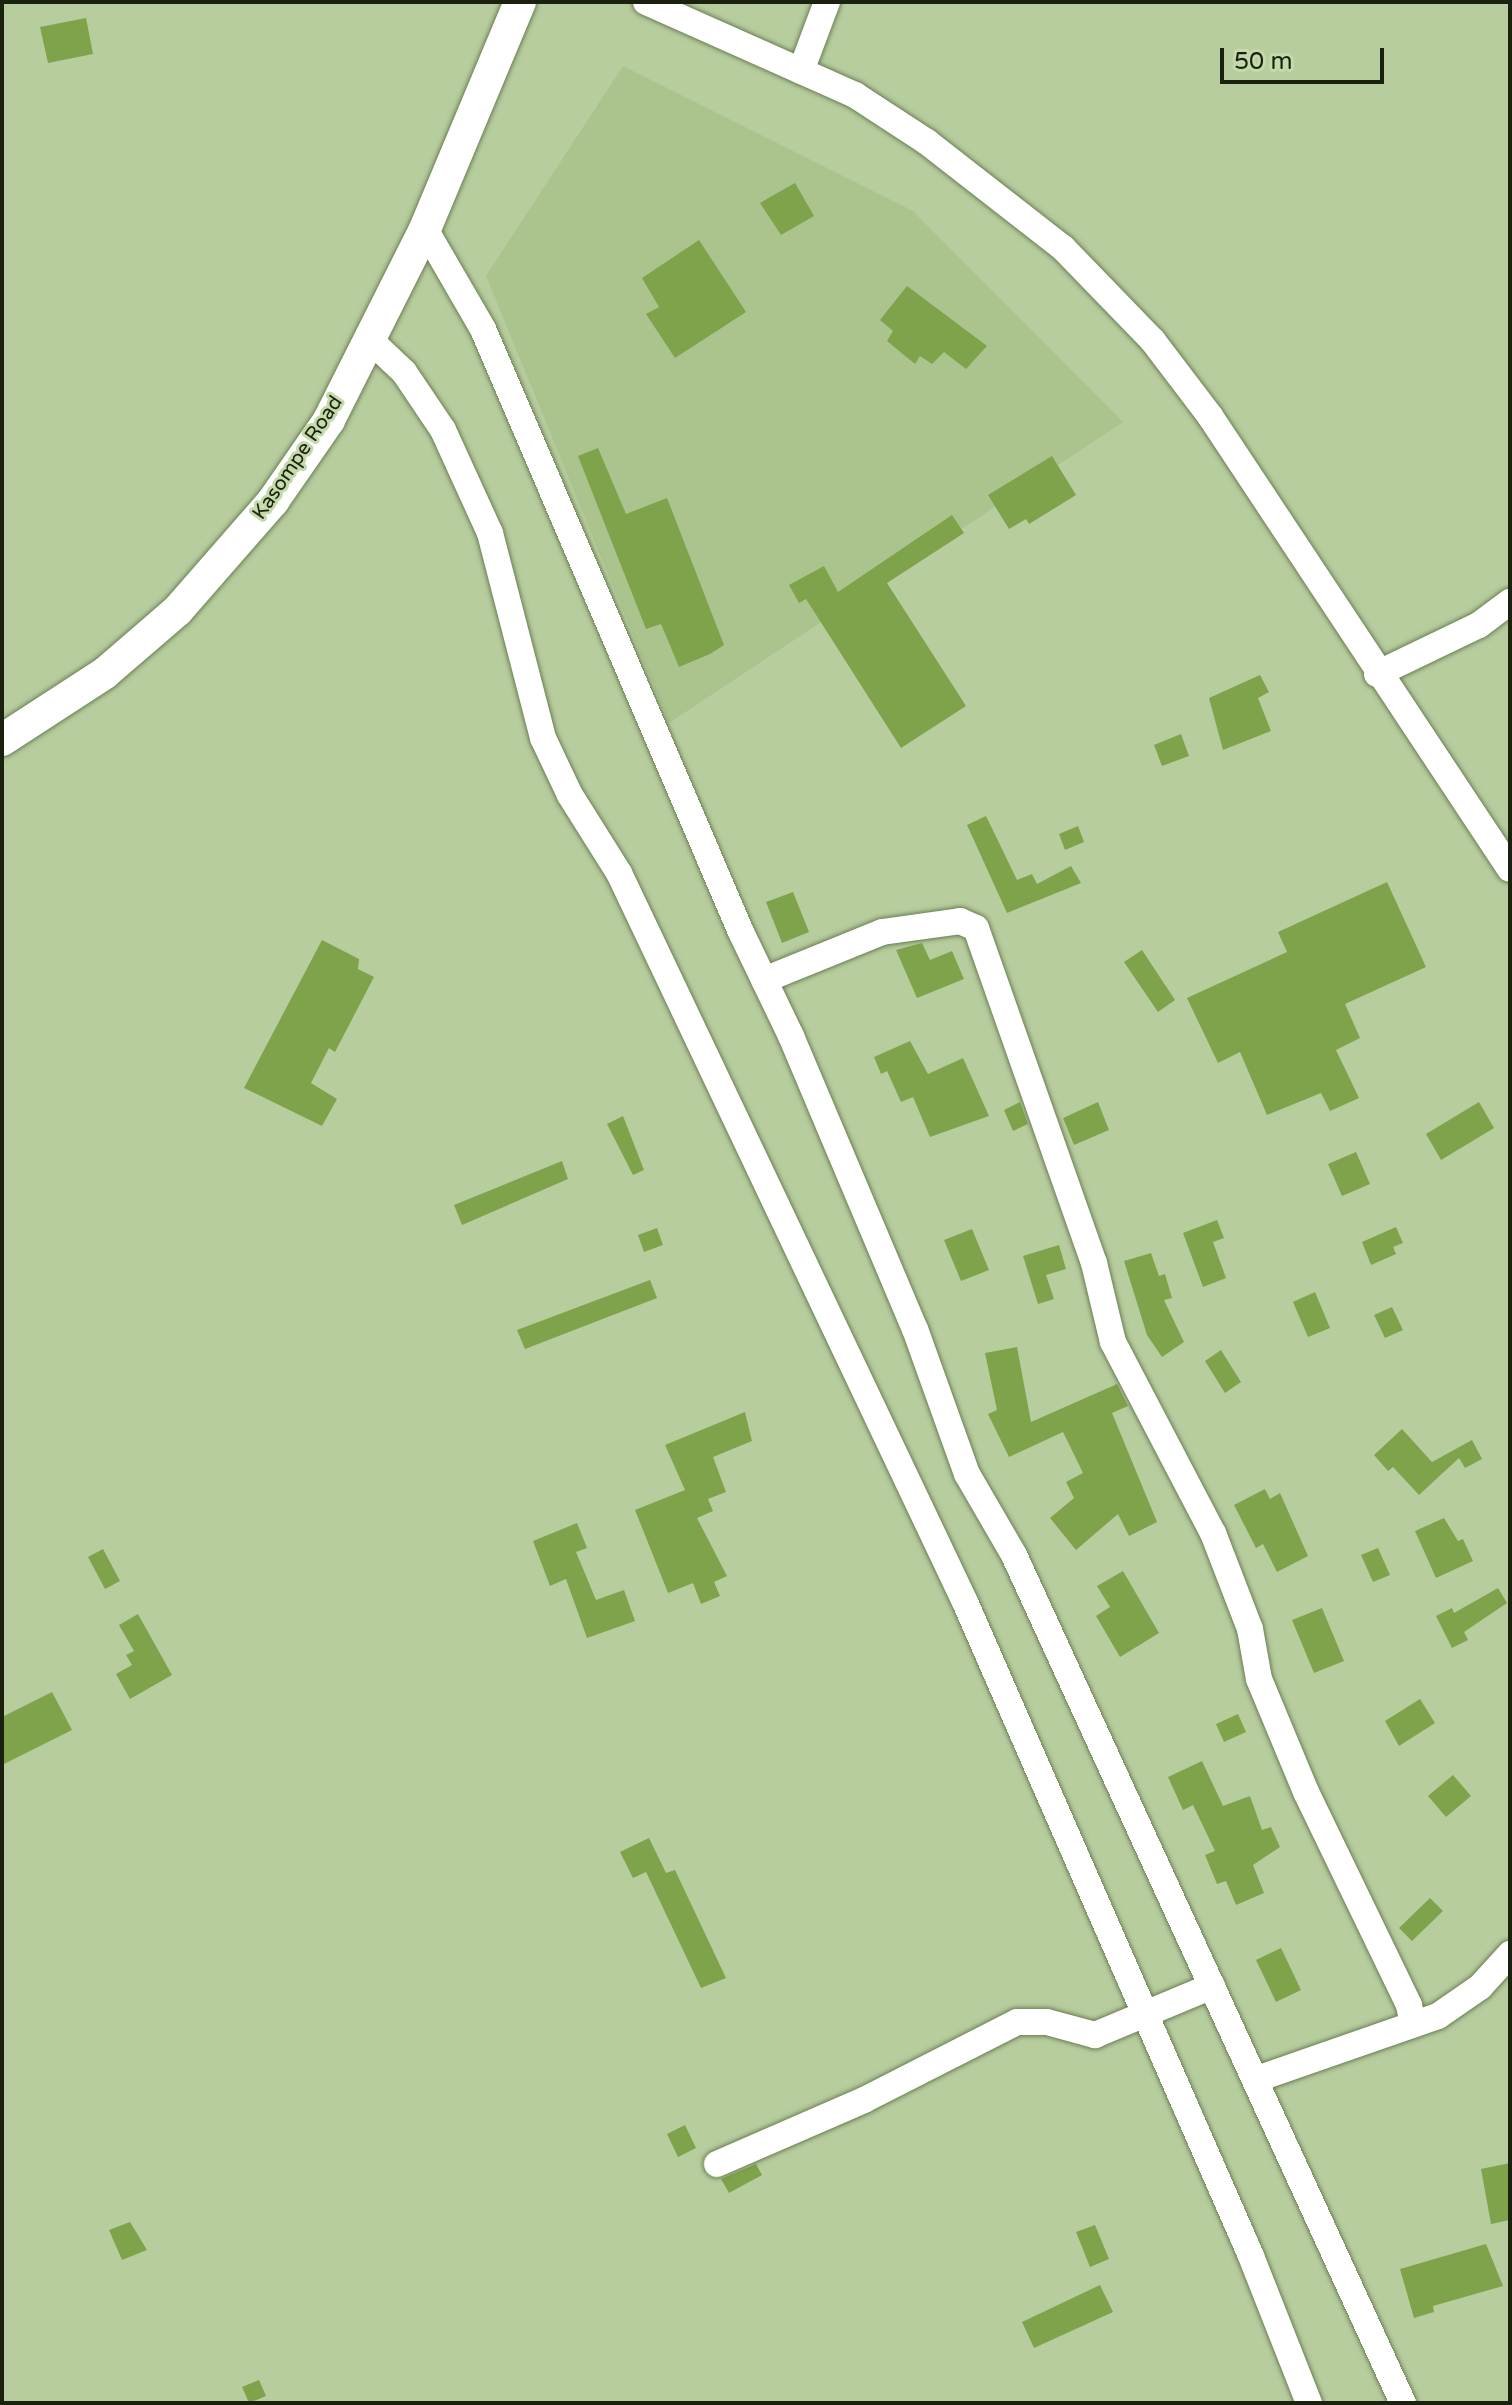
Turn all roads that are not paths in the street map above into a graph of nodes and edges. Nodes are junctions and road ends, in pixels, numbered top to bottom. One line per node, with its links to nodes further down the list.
1 (520, 2): 5 (street, Kasompe Road)
2 (646, 2): 4 (street)
3 (827, 2): 4 (street)
4 (801, 71): 8 (street)
5 (425, 229): 6 (street, Kasompe Road); 11 (street)
6 (369, 339): 9 (street, Kasompe Road); 14 (street)
7 (1510, 602): 8 (street)
8 (1377, 674): 10 (street)
9 (2, 740)
10 (1510, 869)
11 (764, 980): 13 (street); 15 (street)
12 (1510, 1954): 15 (street)
13 (1212, 1986): 14 (street); 16 (street)
14 (1146, 2014): 17 (street); 18 (street)
15 (1413, 2025): 16 (street)
16 (1257, 2079): 19 (street)
17 (717, 2164)
18 (1309, 2403)
19 (1403, 2403)

